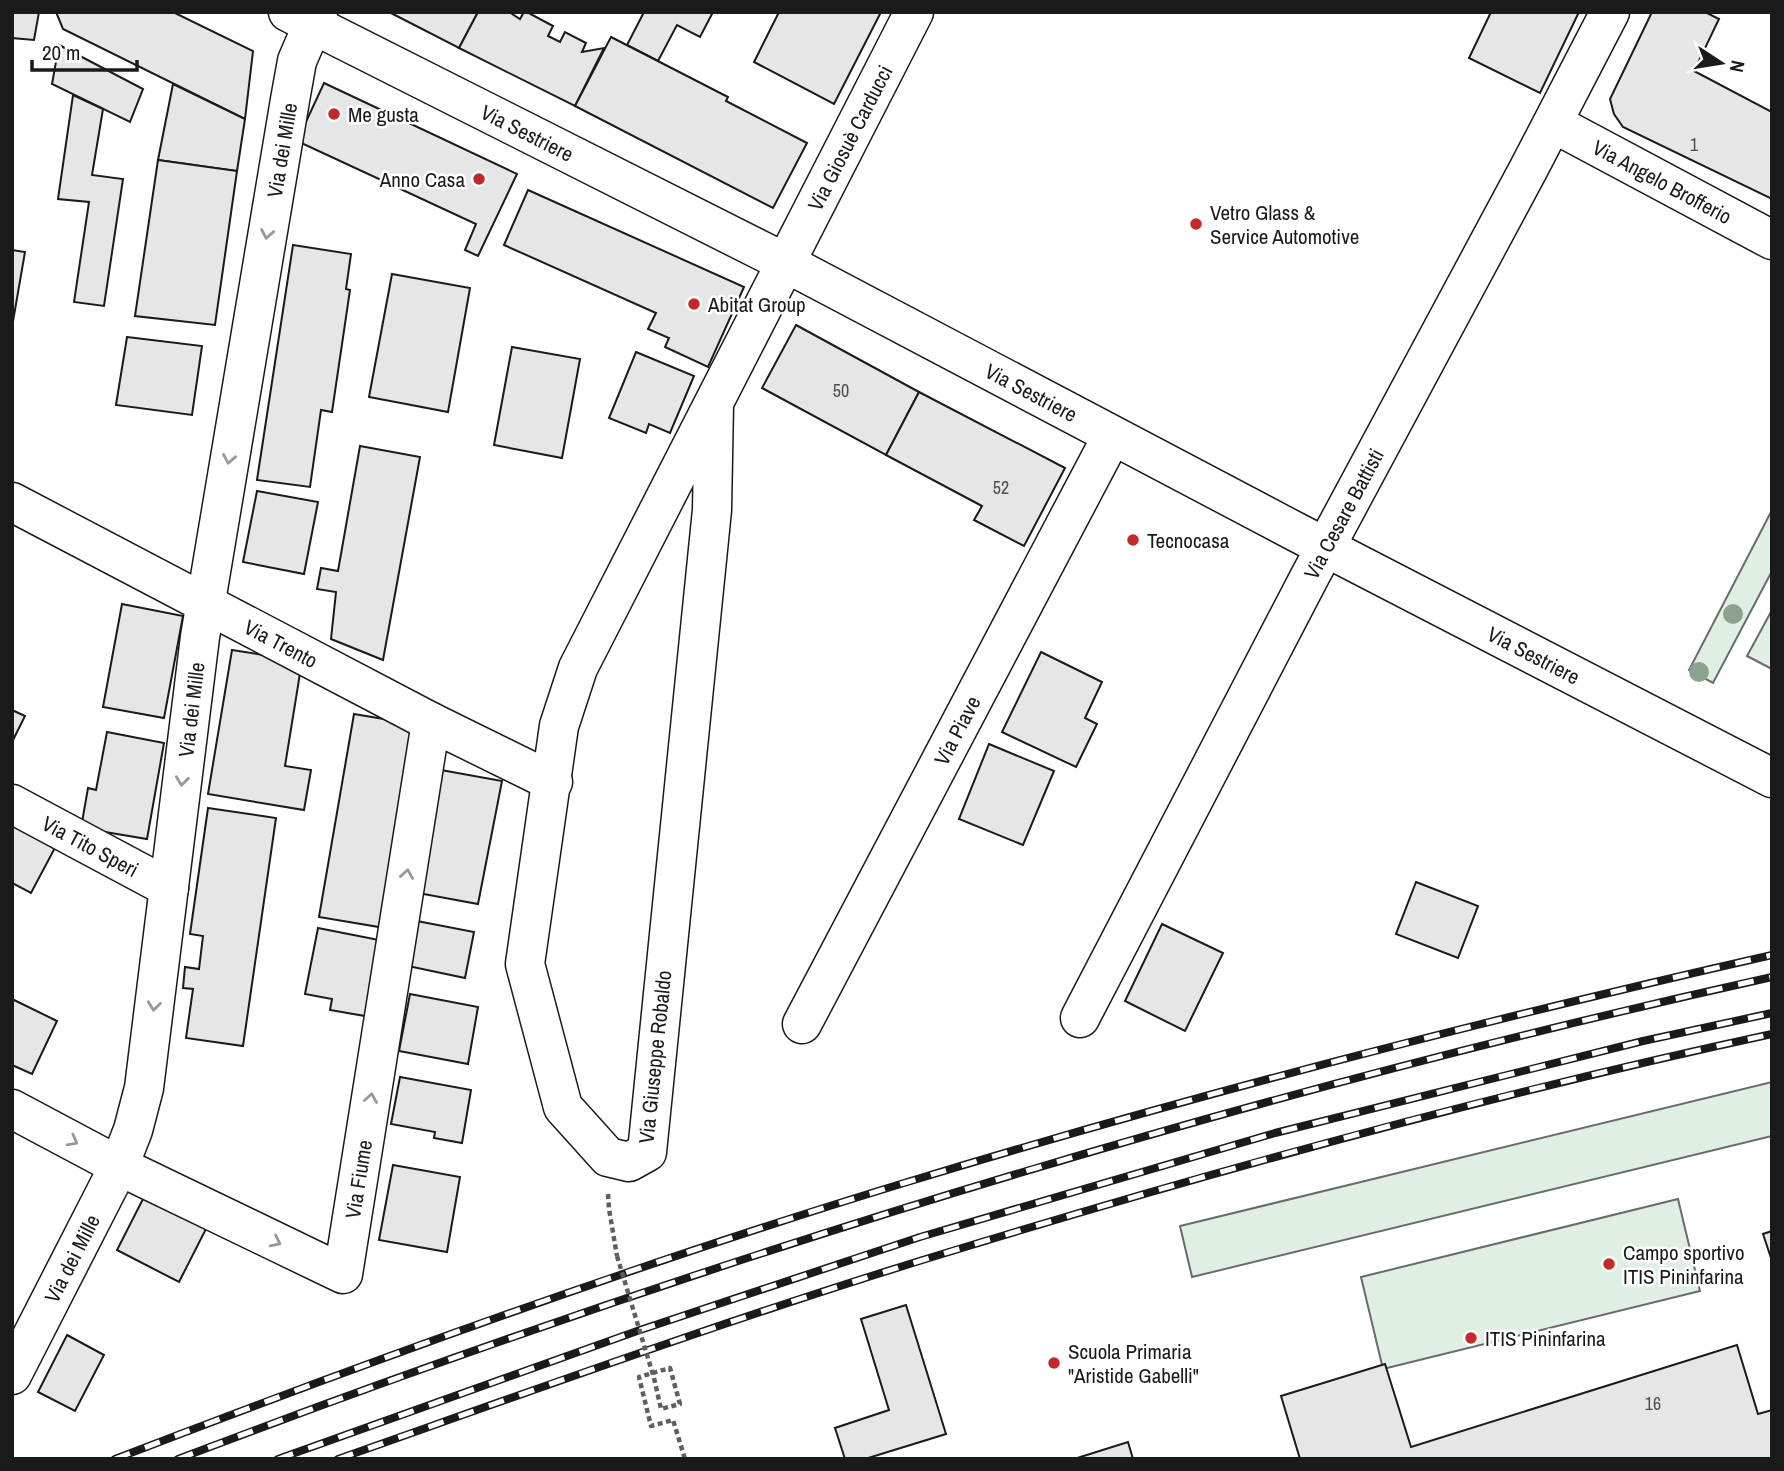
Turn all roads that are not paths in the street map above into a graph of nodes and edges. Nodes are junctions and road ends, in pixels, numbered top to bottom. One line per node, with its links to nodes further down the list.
1 (914, 12): 6 (street, Via Giosuè Carducci)
2 (1610, 12): 4 (street, Via Cesare Battisti)
3 (305, 16): 6 (street, Via Sestriere); 11 (street, Via dei Mille, one-way to 11)
4 (1553, 123): 5 (street, Via Angelo Brofferio); 10 (street, Via Cesare Battisti)
5 (1772, 240)
6 (786, 263): 7 (street, Via Giuseppe Robaldo); 8 (street, Via Sestriere)
7 (715, 404): 14 (street, Via Giuseppe Robaldo); 14 (street, Via Giuseppe Robaldo)
8 (1112, 436): 10 (street, Via Sestriere); 18 (street, Via Piave)
9 (12, 502): 11 (street, Via Trento)
10 (1325, 548): 13 (street, Via Sestriere); 17 (street, Via Cesare Battisti)
11 (206, 603): 12 (street, Via Trento); 16 (street, Via dei Mille, one-way to 16)
12 (431, 722): 14 (street, Via Trento); 20 (street, Via Fiume, one-way to 12)
13 (1772, 778)
14 (553, 782)
15 (12, 804): 16 (street, Via Tito Speri)
16 (169, 888): 20 (street, Via dei Mille, one-way to 20)
17 (1080, 1018)
18 (802, 1024)
19 (12, 1109): 20 (street, Via Fiume, one-way to 20)
20 (119, 1166): 21 (street, Via dei Mille)
21 (12, 1375)

